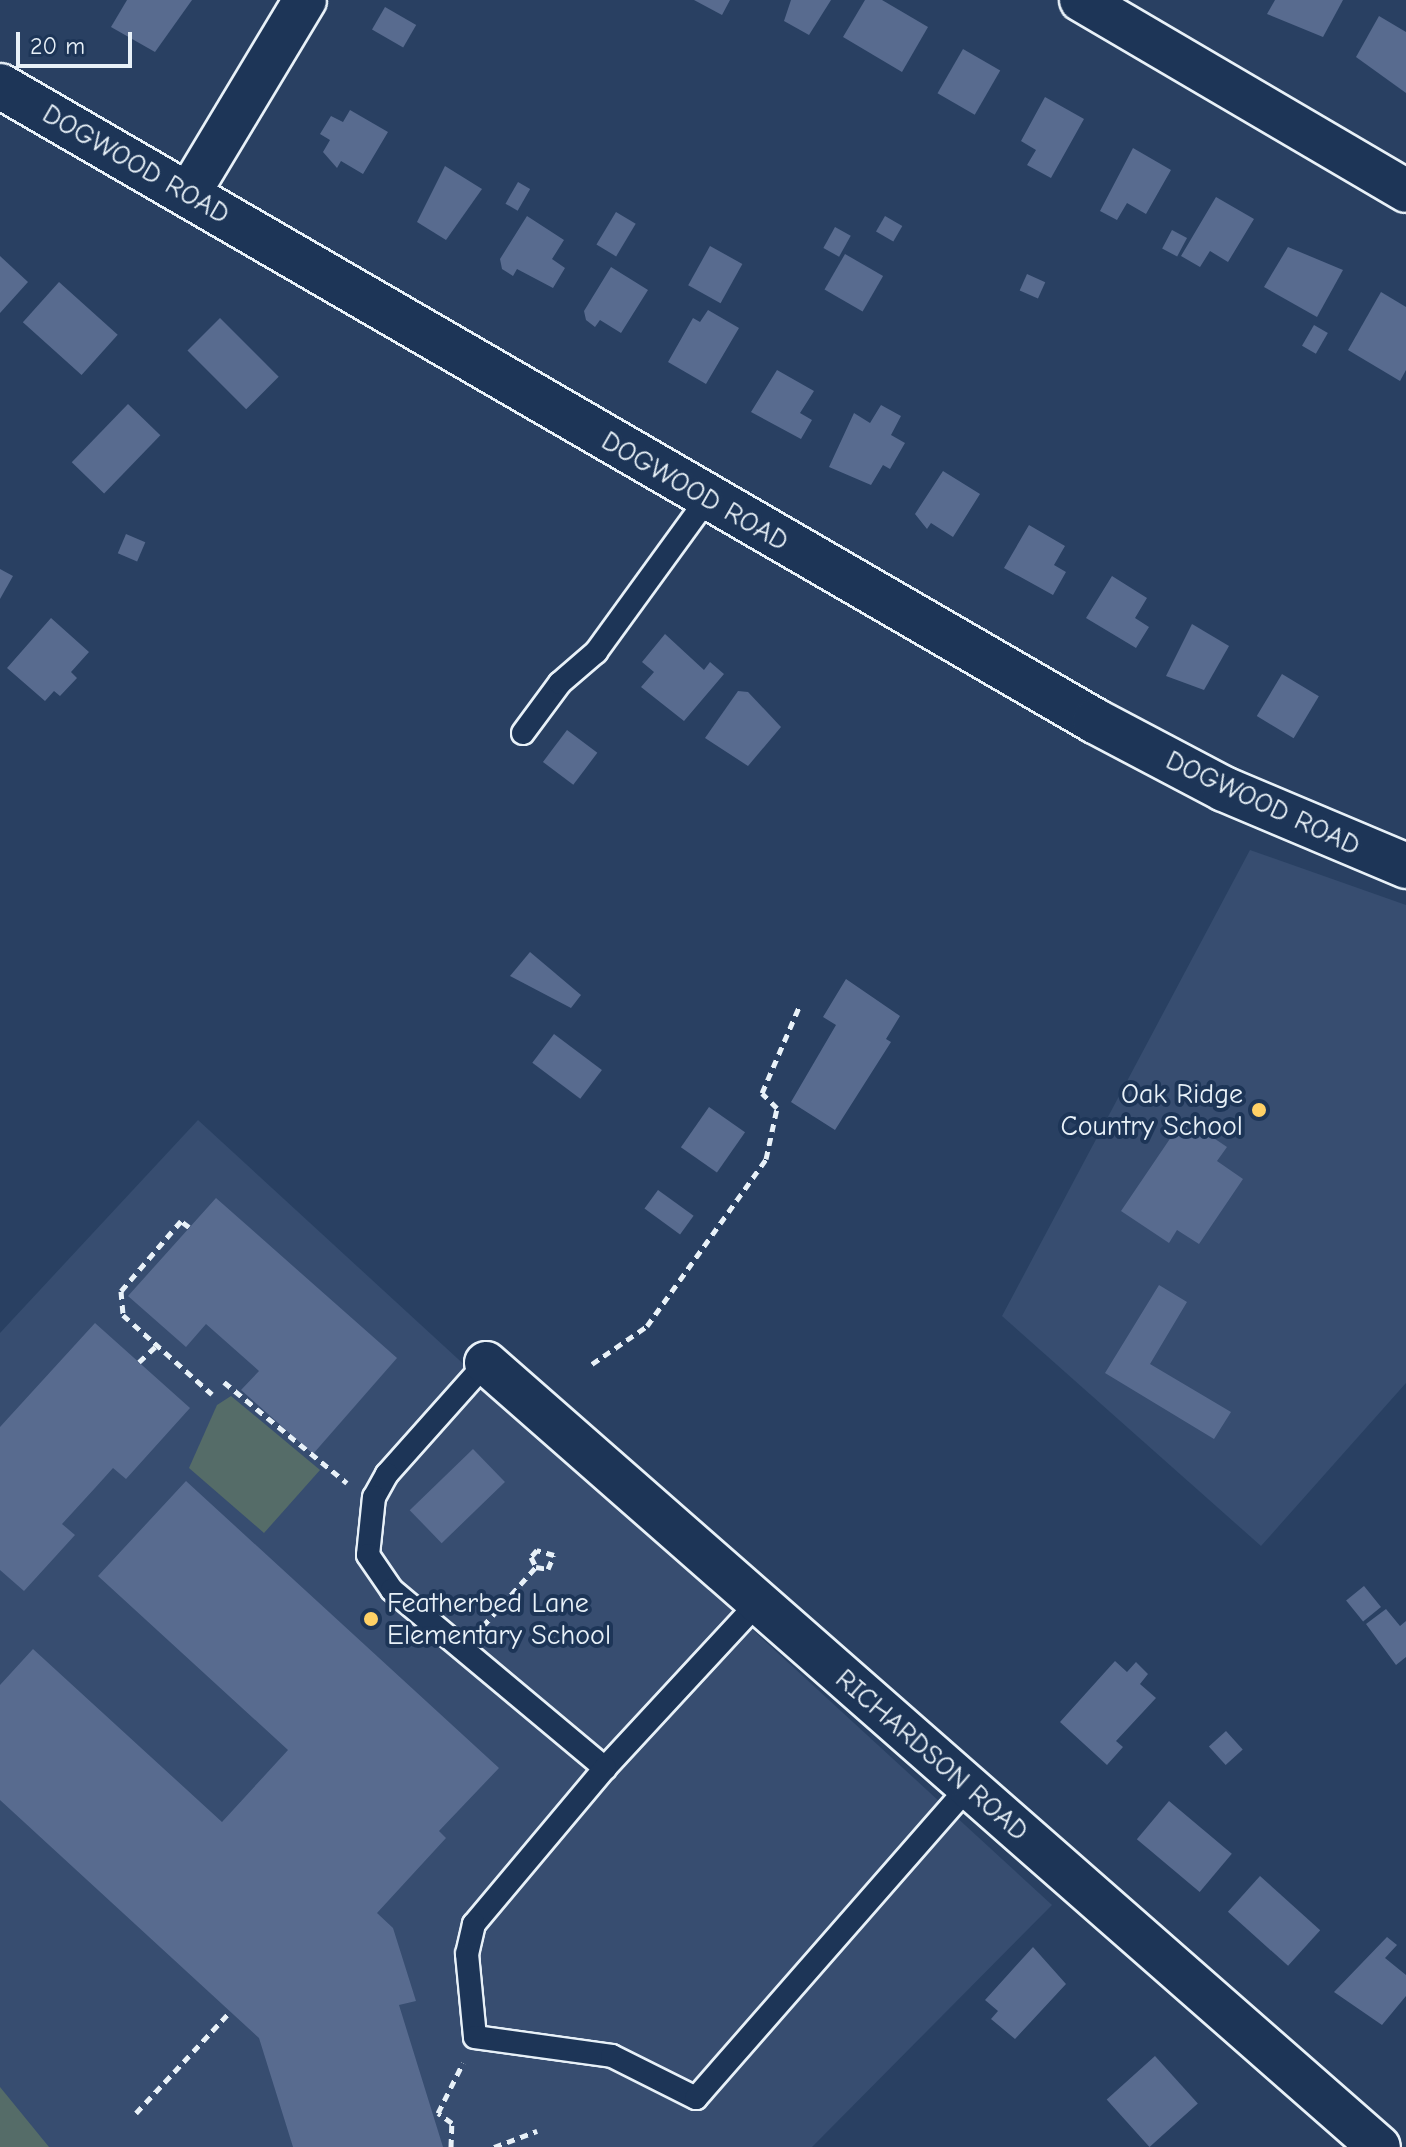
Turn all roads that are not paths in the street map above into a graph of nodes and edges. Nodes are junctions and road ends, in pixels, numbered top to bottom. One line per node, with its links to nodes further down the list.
1 (305, 0): 5 (street)
2 (1081, 0): 4 (street)
3 (0, 86): 5 (main road, DOGWOOD ROAD)
4 (1406, 191)
5 (189, 193): 6 (main road, DOGWOOD ROAD)
6 (708, 498): 7 (lane); 8 (main road, DOGWOOD ROAD)
7 (523, 733)
8 (1406, 866)
9 (486, 1363): 10 (street, RICHARDSON ROAD); 11 (lane)
10 (757, 1604): 11 (lane); 12 (street, RICHARDSON ROAD)
11 (605, 1768): 12 (lane)
12 (969, 1786): 13 (street, RICHARDSON ROAD)
13 (1379, 2147)

